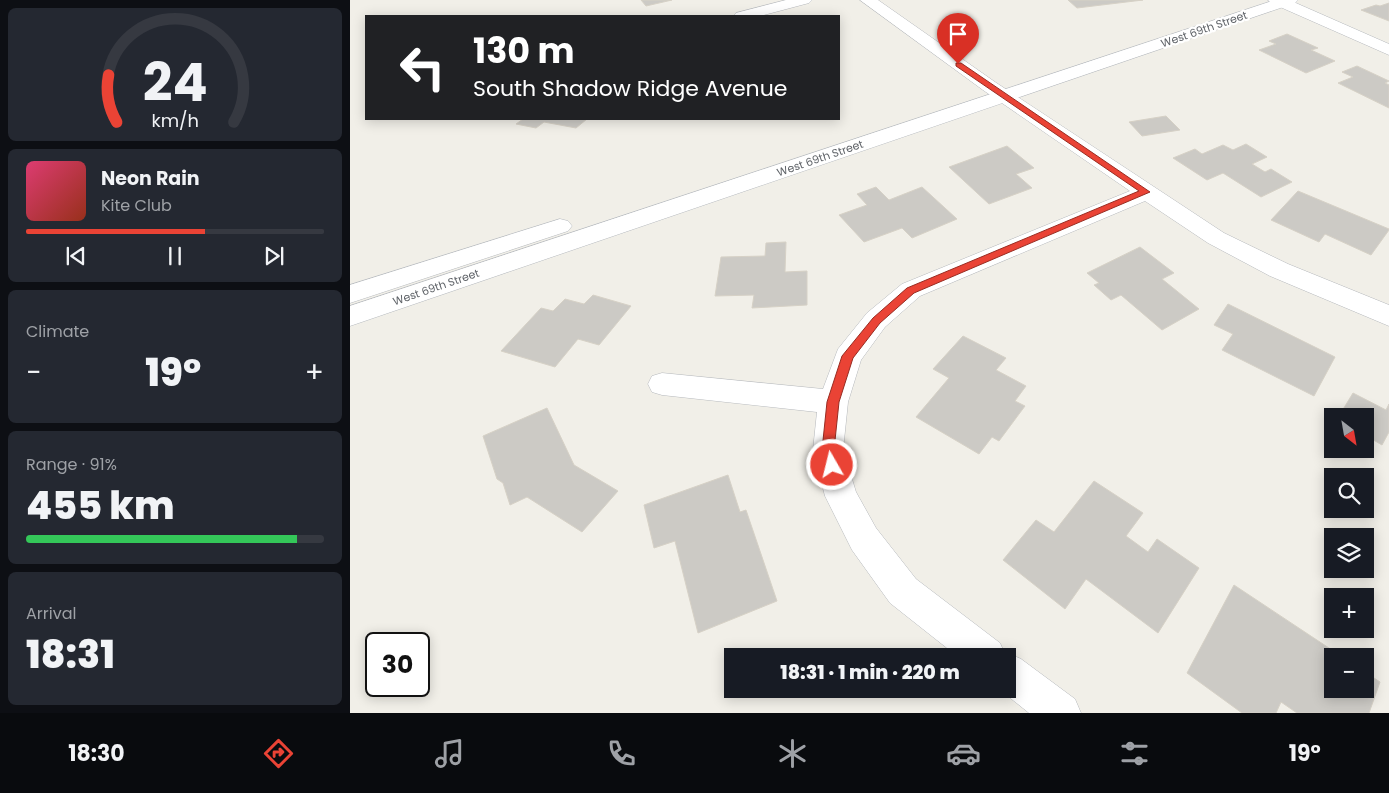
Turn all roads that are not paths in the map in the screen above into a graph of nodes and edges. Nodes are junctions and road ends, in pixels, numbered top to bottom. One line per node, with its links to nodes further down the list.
1 (801, 0): 5 (main road)
2 (868, 0): 7 (main road)
3 (1250, 0): 7 (main road, West 69th Street)
4 (1283, 1): 6 (main road); 7 (main road, West 69th Street)
5 (746, 15)
6 (1389, 50)
7 (996, 91): 8 (main road); 9 (main road, West 69th Street); 10 (main road, West 69th Street)
8 (1146, 192): 11 (main road); 13 (main road)
9 (350, 294)
10 (350, 316)
11 (1389, 316)
12 (662, 384): 13 (main road)
13 (833, 402): 14 (main road)
14 (977, 648)
15 (1016, 678): 16 (main road)
16 (1062, 713)

